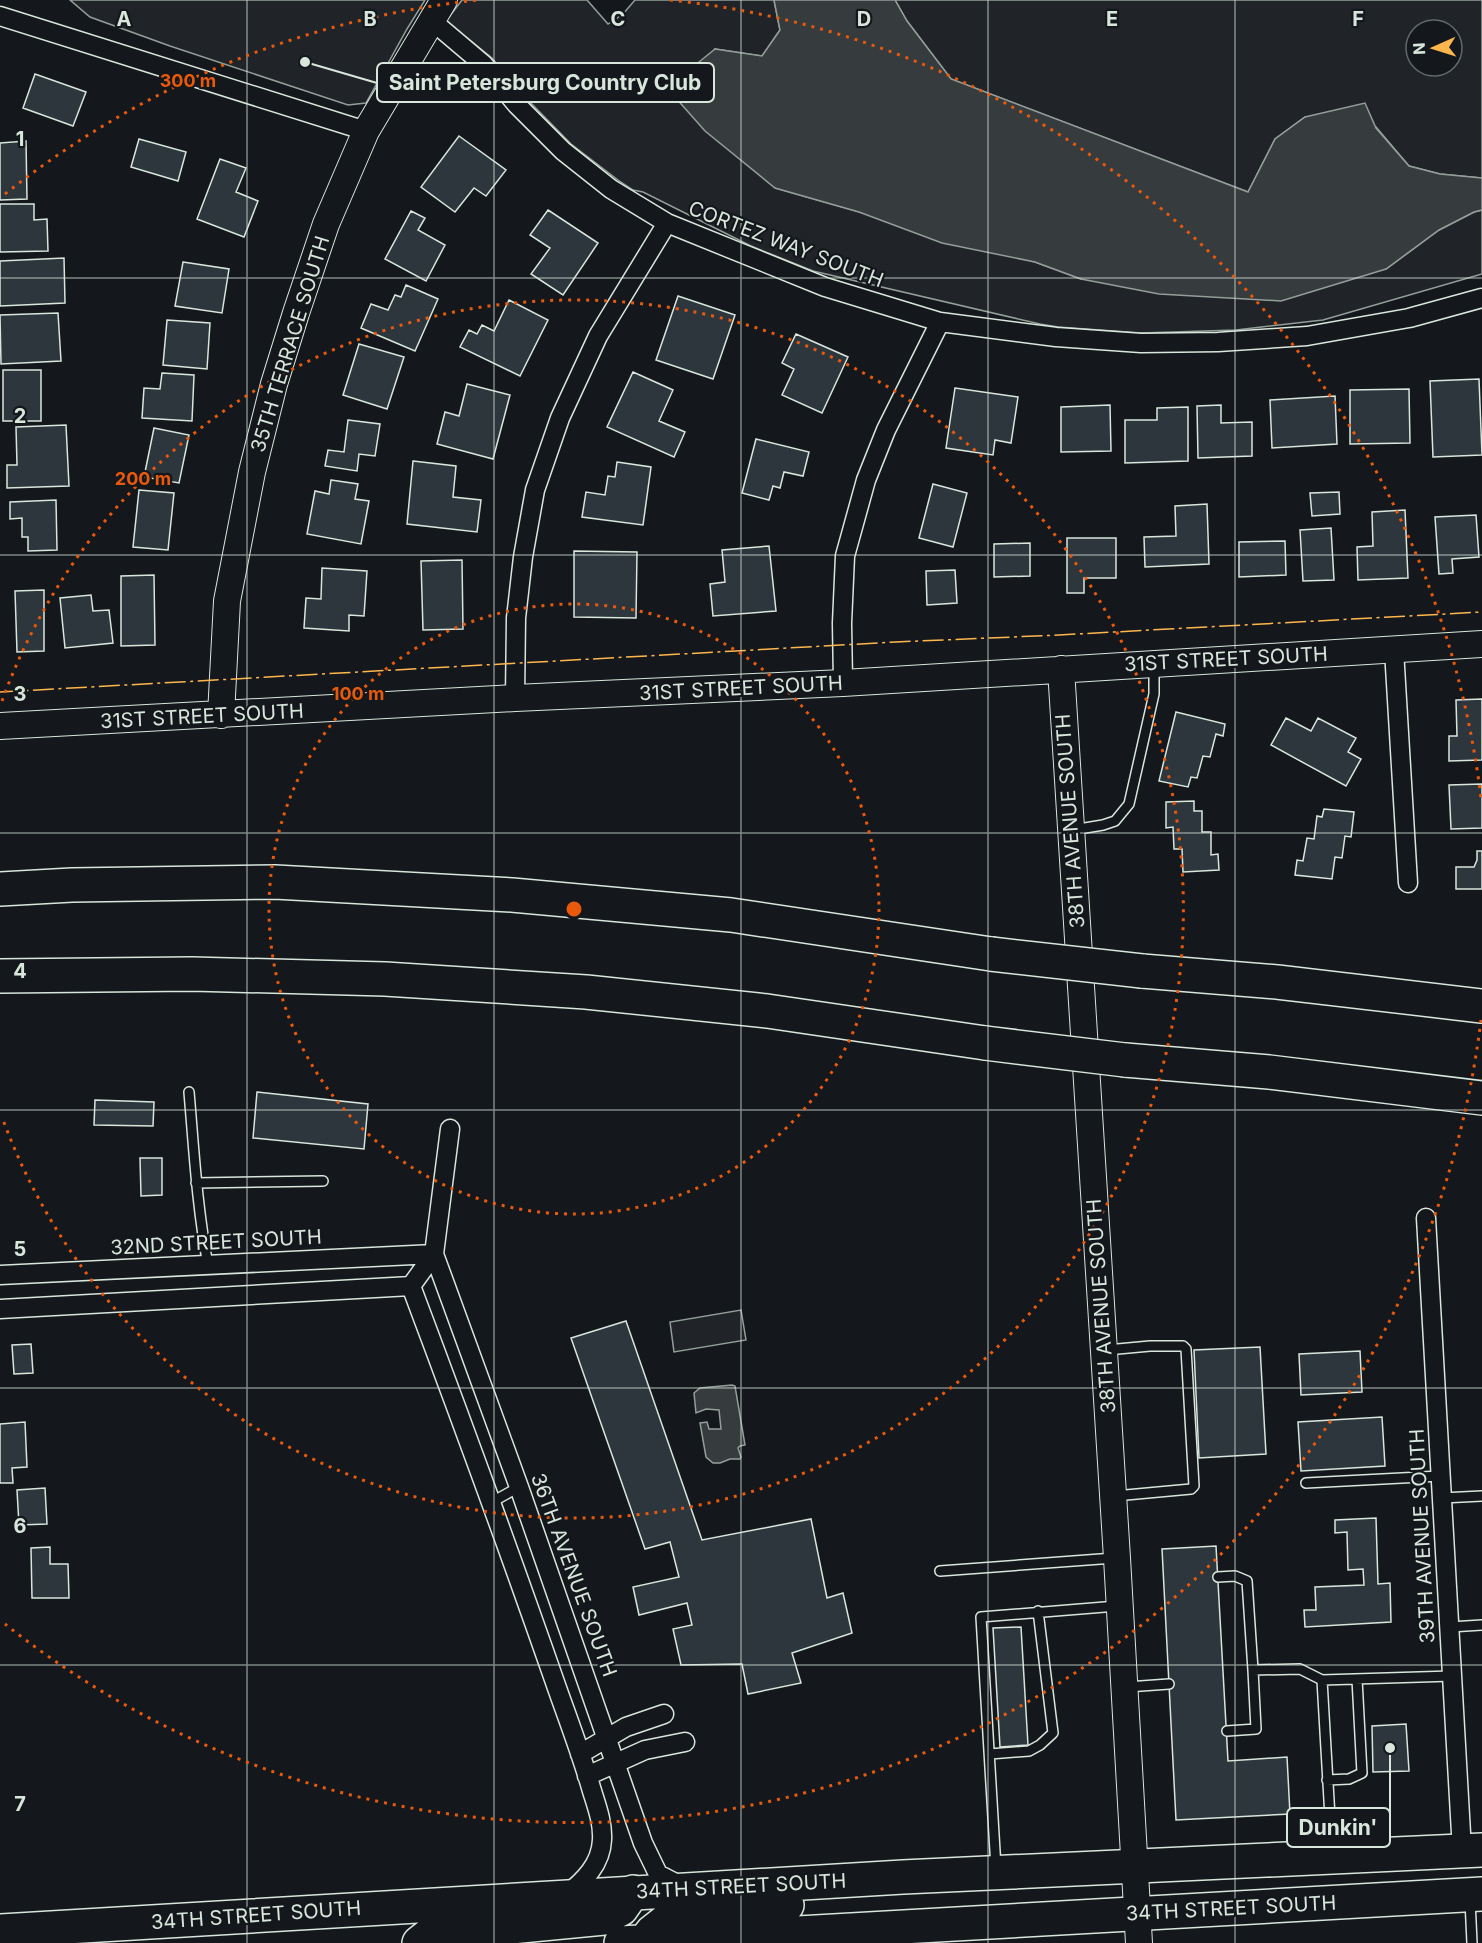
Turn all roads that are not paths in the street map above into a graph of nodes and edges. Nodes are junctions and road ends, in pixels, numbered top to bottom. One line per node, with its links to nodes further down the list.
1 (437, 10): 3 (street, 35TH TERRACE SOUTH); 4 (street, CORTEZ WAY SOUTH)
2 (0, 16): 3 (street)
3 (366, 131): 13 (street, 35TH TERRACE SOUTH)
4 (667, 223): 6 (street, CORTEZ WAY SOUTH); 12 (street)
5 (1482, 298): 6 (street, CORTEZ WAY SOUTH)
6 (940, 322): 11 (street)
7 (1482, 644): 8 (street, 31ST STREET SOUTH)
8 (1394, 650): 9 (street, 31ST STREET SOUTH); 16 (street)
9 (1154, 664): 10 (street, 31ST STREET SOUTH); 15 (lane)
10 (1061, 669): 11 (street, 31ST STREET SOUTH); 15 (street, 38TH AVENUE SOUTH)
11 (843, 683): 12 (street, 31ST STREET SOUTH)
12 (515, 698): 13 (street, 31ST STREET SOUTH)
13 (222, 715): 14 (street, 31ST STREET SOUTH)
14 (0, 726)
15 (1071, 831): 31 (street, 38TH AVENUE SOUTH)
16 (1408, 883)
17 (0, 889): 19 (highway, bridge)
18 (0, 976): 21 (highway, bridge)
19 (1482, 1006)
20 (189, 1092): 24 (lane)
21 (1482, 1098)
22 (450, 1129): 26 (street, 36TH AVENUE SOUTH)
23 (323, 1181): 24 (lane)
24 (196, 1183): 27 (lane)
25 (1426, 1218): 32 (street, 39TH AVENUE SOUTH)
26 (434, 1254): 27 (street, 32ND STREET SOUTH); 29 (street, 36TH AVENUE SOUTH); 34 (street, 36TH AVENUE SOUTH)
27 (208, 1265): 28 (street, 32ND STREET SOUTH)
28 (0, 1275)
29 (411, 1286): 30 (street); 38 (street)
30 (0, 1310)
31 (1104, 1350): 35 (street, 38TH AVENUE SOUTH); 35 (lane)
32 (1440, 1476): 33 (lane); 37 (street, 39TH AVENUE SOUTH)
33 (1306, 1483)
34 (519, 1487): 38 (lane); 54 (street, 36TH AVENUE SOUTH)
35 (1113, 1496): 39 (street, 38TH AVENUE SOUTH)
36 (1482, 1496): 37 (lane)
37 (1442, 1498): 45 (street, 39TH AVENUE SOUTH)
38 (492, 1502): 56 (street)
39 (1117, 1558): 40 (lane); 42 (street, 38TH AVENUE SOUTH)
40 (940, 1571)
41 (1218, 1577): 46 (lane)
42 (1120, 1606): 43 (lane); 51 (street, 38TH AVENUE SOUTH)
43 (1038, 1611): 57 (lane); 57 (lane)
44 (1482, 1625): 45 (lane)
45 (1450, 1627): 47 (street, 39TH AVENUE SOUTH)
46 (1253, 1670): 49 (lane); 53 (lane)
47 (1452, 1676): 48 (lane); 61 (street, 39TH AVENUE SOUTH)
48 (1357, 1679): 49 (lane); 60 (lane)
49 (1322, 1680): 60 (lane)
50 (1169, 1684): 51 (lane)
51 (1125, 1688): 63 (street, 38TH AVENUE SOUTH)
52 (664, 1714): 54 (street)
53 (1227, 1731)
54 (608, 1739): 56 (street); 58 (street, 36TH AVENUE SOUTH)
55 (685, 1742): 58 (street)
56 (580, 1754): 59 (street)
57 (990, 1754): 64 (lane)
58 (616, 1762): 59 (street); 66 (street, 36TH AVENUE SOUTH)
59 (587, 1776): 69 (street)
60 (1328, 1780): 62 (lane)
61 (1472, 1850): 62 (highway, 34TH STREET SOUTH)
62 (1332, 1857): 63 (highway, 34TH STREET SOUTH)
63 (1135, 1867): 64 (highway, 34TH STREET SOUTH); 70 (street, 38TH AVENUE SOUTH)
64 (996, 1873): 65 (highway, 34TH STREET SOUTH)
65 (903, 1877): 66 (highway, 34TH STREET SOUTH); 73 (highway)
66 (693, 1889): 67 (highway, 34TH STREET SOUTH)
67 (633, 1892): 69 (highway, 34TH STREET SOUTH); 72 (highway)
68 (1476, 1895): 70 (highway, 34TH STREET SOUTH); 74 (lane)
69 (563, 1896): 71 (highway, 34TH STREET SOUTH)
70 (1139, 1929): 73 (highway, 34TH STREET SOUTH)
71 (0, 1931)
72 (419, 1943)
73 (636, 1943)
74 (1472, 1943)

